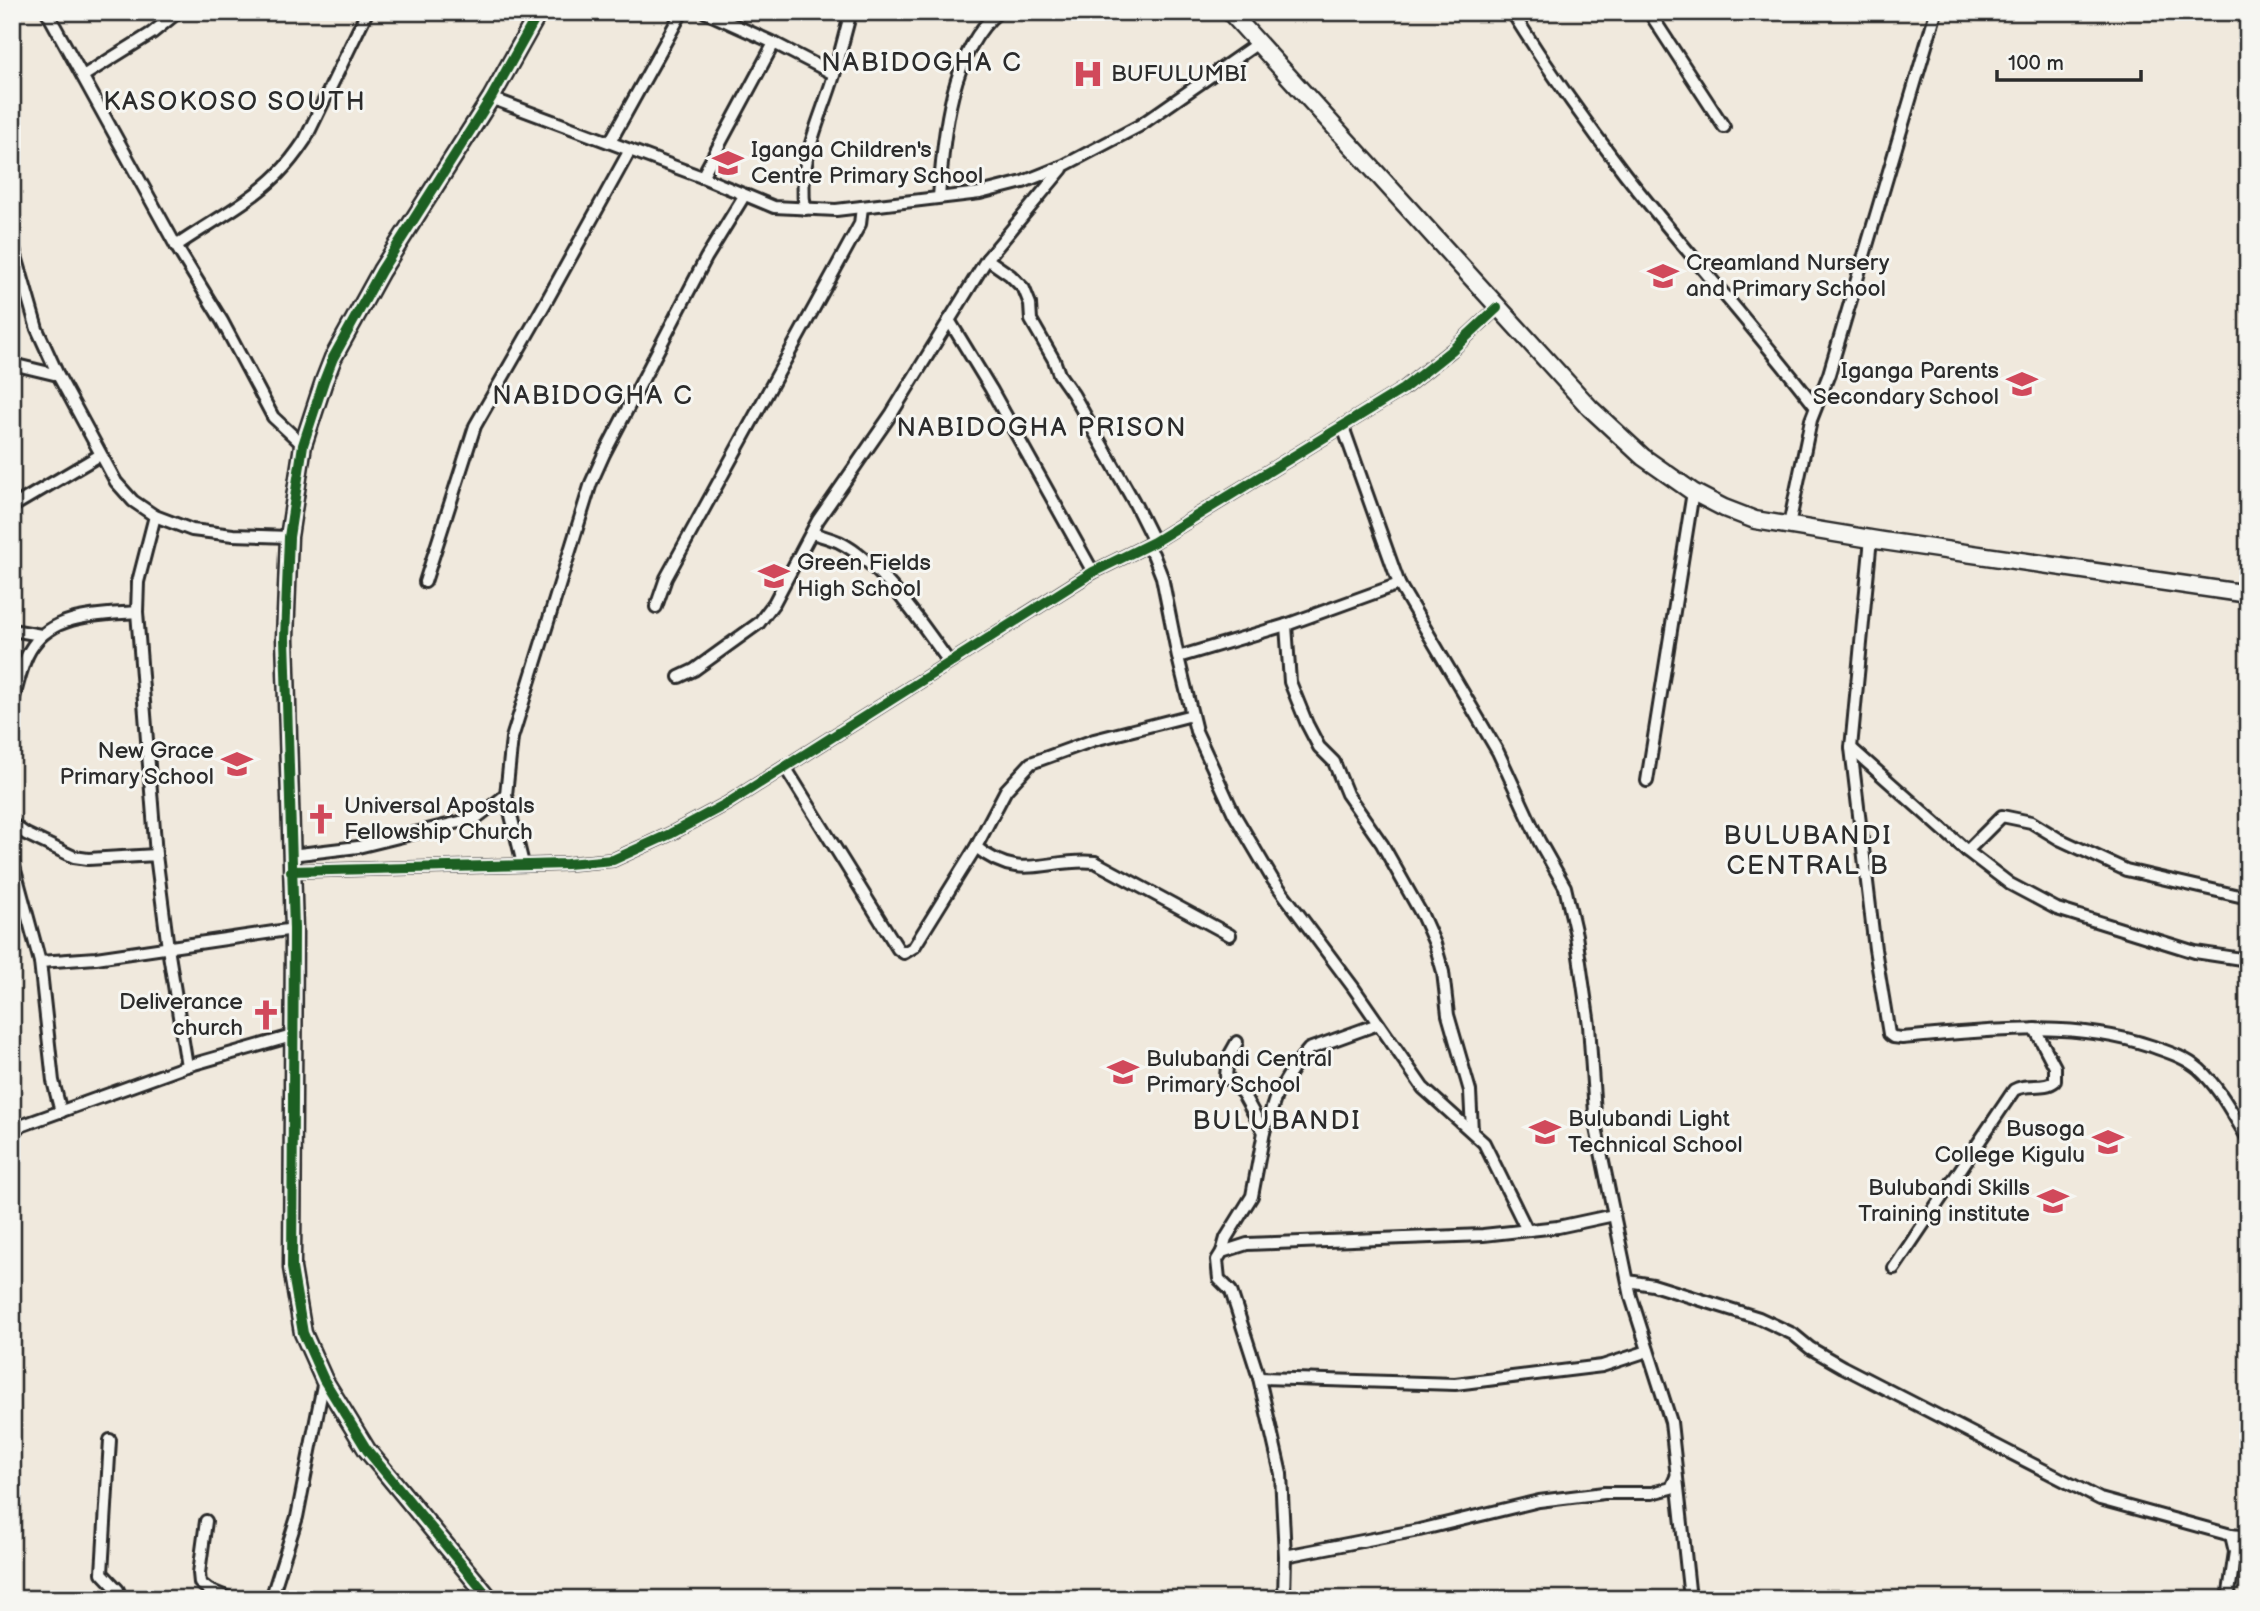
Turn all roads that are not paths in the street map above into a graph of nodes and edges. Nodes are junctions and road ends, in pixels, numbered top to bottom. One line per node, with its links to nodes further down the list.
1 (47, 12): 16 (street)
2 (178, 12): 16 (street)
3 (367, 12): 28 (street)
4 (539, 12): 17 (street)
5 (682, 12): 19 (street)
6 (705, 12): 13 (street)
7 (851, 12): 15 (street)
8 (998, 12): 24 (street)
9 (1230, 12): 14 (street)
10 (1512, 12): 34 (street)
11 (1649, 12): 18 (street)
12 (1936, 12): 34 (street)
13 (774, 43): 15 (street); 22 (street)
14 (1258, 43): 21 (street); 30 (street)
15 (834, 74): 26 (street)
16 (83, 76): 28 (street)
17 (491, 98): 19 (street); 36 (street)
18 (1724, 127)
19 (610, 142): 20 (street)
20 (630, 150): 22 (street); 47 (street)
21 (1063, 166): 24 (street); 29 (street)
22 (702, 177): 23 (street)
23 (744, 196): 26 (street); 63 (street)
24 (939, 197): 25 (street)
25 (862, 207): 26 (street); 50 (street)
26 (805, 209)
27 (12, 242): 33 (street)
28 (176, 246): 36 (street)
29 (987, 259): 31 (street); 45 (street)
30 (1497, 308): 35 (street); 38 (street)
31 (949, 320): 42 (street); 46 (street)
32 (12, 364): 33 (street)
33 (58, 375): 37 (street)
34 (1815, 406): 41 (street)
35 (1343, 427): 45 (street); 48 (street)
36 (303, 445): 43 (street)
37 (100, 454): 39 (street); 40 (street)
38 (1693, 492): 41 (street); 62 (street)
39 (12, 505)
40 (155, 516): 43 (street); 51 (street)
41 (1789, 526): 44 (street)
42 (813, 533): 56 (street); 57 (street)
43 (289, 537): 69 (street)
44 (1871, 538): 49 (street); 60 (street)
45 (1150, 544): 46 (street); 55 (street)
46 (1093, 572): 56 (street)
47 (425, 582)
48 (1399, 584): 52 (street); 87 (street)
49 (2248, 594)
50 (656, 607)
51 (137, 612): 54 (street); 67 (street)
52 (1286, 625): 55 (street); 84 (street)
53 (12, 630): 54 (street)
54 (41, 635): 58 (street)
55 (1178, 657): 59 (street)
56 (949, 662): 61 (street)
57 (679, 677)
58 (12, 704)
59 (1192, 715): 65 (street); 77 (street)
60 (1852, 748): 66 (street); 78 (street)
61 (785, 767): 65 (street); 70 (street)
62 (1647, 780)
63 (506, 795): 69 (street); 70 (street)
64 (12, 824): 67 (street)
65 (976, 847): 73 (street)
66 (1967, 851): 71 (street); 75 (street)
67 (156, 855): 74 (street)
68 (12, 859): 76 (street)
69 (291, 863): 70 (street); 72 (street)
70 (523, 864)
71 (2248, 898)
72 (293, 929): 74 (street); 79 (street)
73 (1230, 935)
74 (168, 948): 76 (street); 81 (street)
75 (2248, 960)
76 (40, 962): 82 (street)
77 (1378, 1024): 84 (street); 85 (street)
78 (2035, 1029): 86 (street); 90 (street)
79 (292, 1035): 81 (street); 94 (street)
80 (1237, 1042): 85 (street)
81 (187, 1066): 82 (street)
82 (61, 1112): 83 (street)
83 (12, 1129)
84 (1472, 1131): 88 (street)
85 (1264, 1132): 89 (street)
86 (2248, 1139)
87 (1614, 1215): 88 (street); 91 (street)
88 (1527, 1230): 89 (street)
89 (1223, 1252): 93 (street)
90 (1894, 1268)
91 (1628, 1281): 92 (street); 98 (street)
92 (1648, 1351): 93 (street); 96 (street)
93 (1259, 1378): 100 (street)
94 (324, 1380): 103 (street); 104 (street)
95 (110, 1440): 101 (street)
96 (1677, 1475): 100 (street); 106 (street)
97 (206, 1521): 102 (street)
98 (2231, 1535): 99 (street); 107 (street)
99 (2248, 1537)
100 (1285, 1556): 105 (street)
101 (120, 1599)
102 (230, 1599)
103 (271, 1599)
104 (490, 1599)
105 (1284, 1599)
106 (1690, 1599)
107 (2228, 1599)

